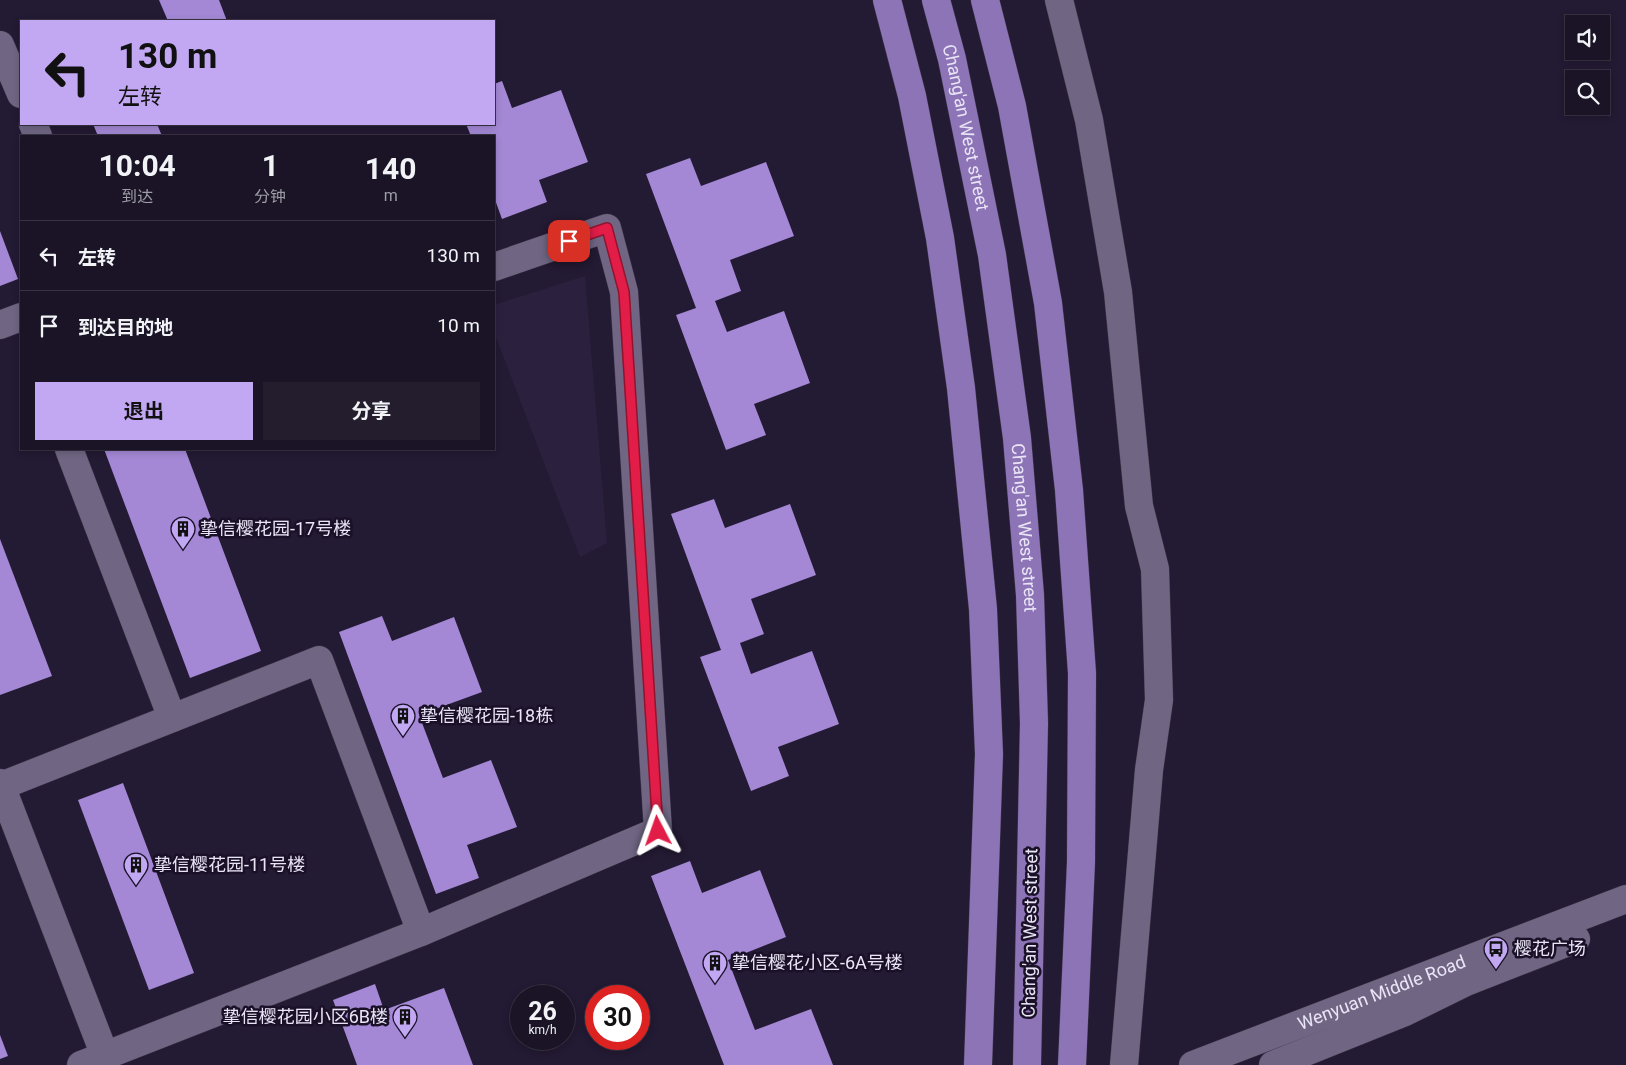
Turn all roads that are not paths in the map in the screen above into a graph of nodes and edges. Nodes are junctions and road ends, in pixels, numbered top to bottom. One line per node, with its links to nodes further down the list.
1 (887, 0): 15 (main road)
2 (936, 0): 16 (main road, Chang'an West street)
3 (985, 0): 17 (main road)
4 (1060, 0): 18 (street)
5 (0, 46): 6 (street)
6 (20, 92)
7 (495, 267): 13 (street)
8 (70, 450): 9 (street)
9 (172, 718): 10 (street); 13 (street)
10 (1, 785): 14 (street)
11 (1626, 899): 19 (street, Wenyuan Middle Road)
12 (1626, 919): 20 (street, Wenyuan Middle Road)
13 (421, 932): 14 (street)
14 (93, 1060)
15 (978, 1065)
16 (1026, 1065)
17 (1072, 1065)
18 (1124, 1065)
19 (1193, 1065)
20 (1273, 1065)

